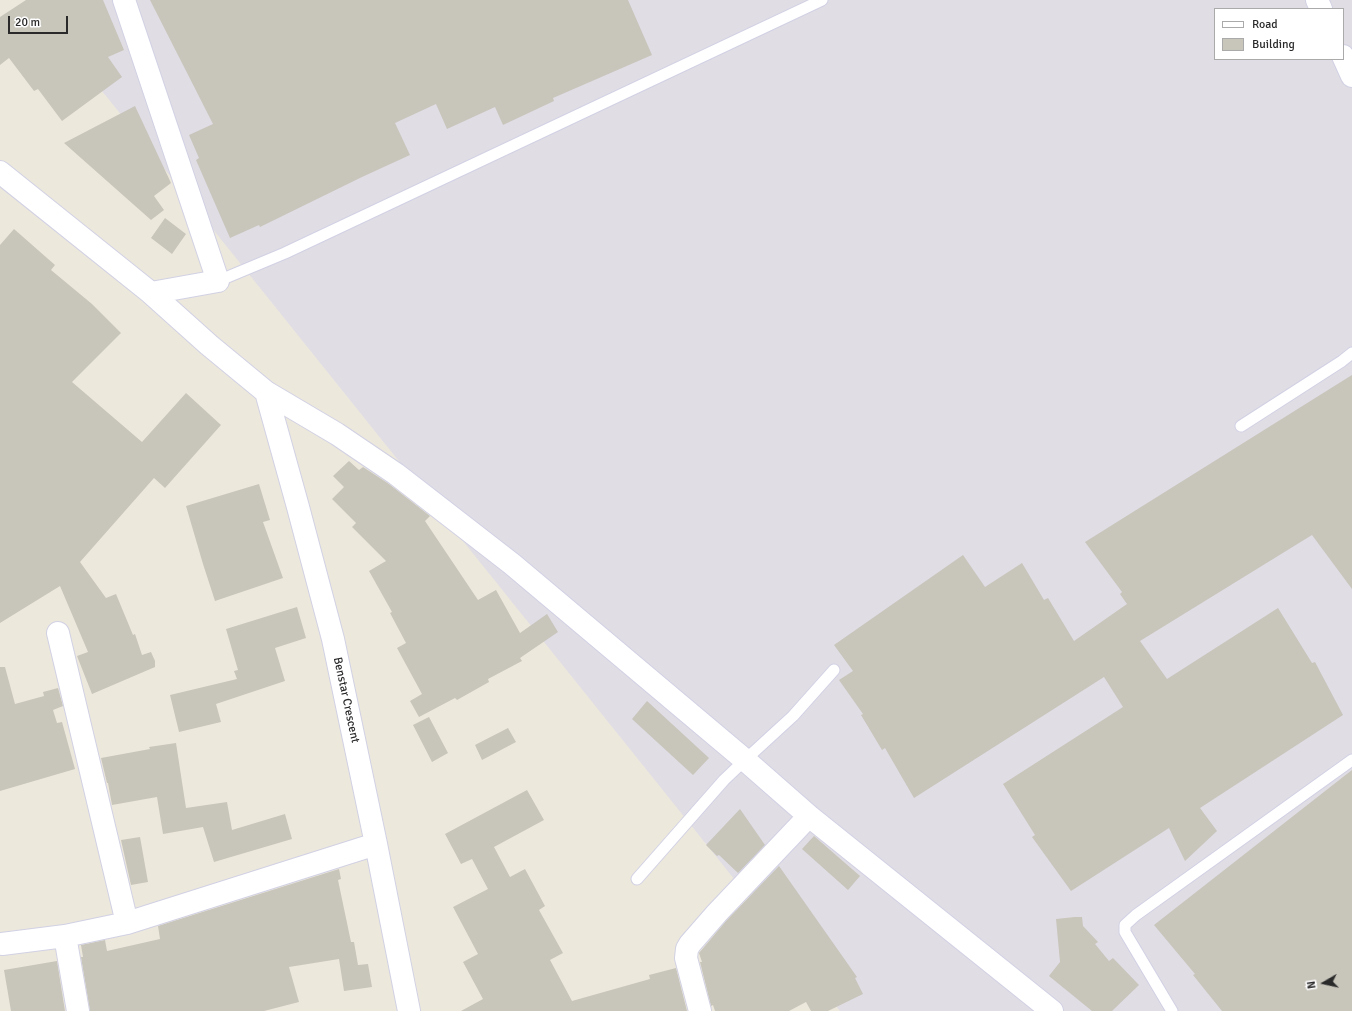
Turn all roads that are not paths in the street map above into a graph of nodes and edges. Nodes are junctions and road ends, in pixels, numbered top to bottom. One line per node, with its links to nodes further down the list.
1 (124, 0): 6 (street)
2 (822, 0): 6 (lane)
3 (1344, 58): 4 (street)
4 (1352, 76)
5 (0, 172): 7 (street)
6 (218, 281): 7 (street)
7 (151, 293): 9 (street)
8 (1352, 353): 10 (lane)
9 (266, 392): 13 (street); 16 (street, Benstar Crescent)
10 (1241, 426)
11 (58, 633): 18 (street)
12 (834, 670): 13 (lane)
13 (745, 760): 15 (street); 17 (lane)
14 (1352, 760): 25 (lane)
15 (809, 816): 23 (street); 24 (street)
16 (376, 844): 18 (street); 22 (street, Benstar Crescent)
17 (637, 879)
18 (126, 923): 19 (street)
19 (65, 936): 20 (street); 21 (street)
20 (2, 944)
21 (78, 1011)
22 (409, 1011)
23 (700, 1011)
24 (1052, 1011)
25 (1172, 1011)

